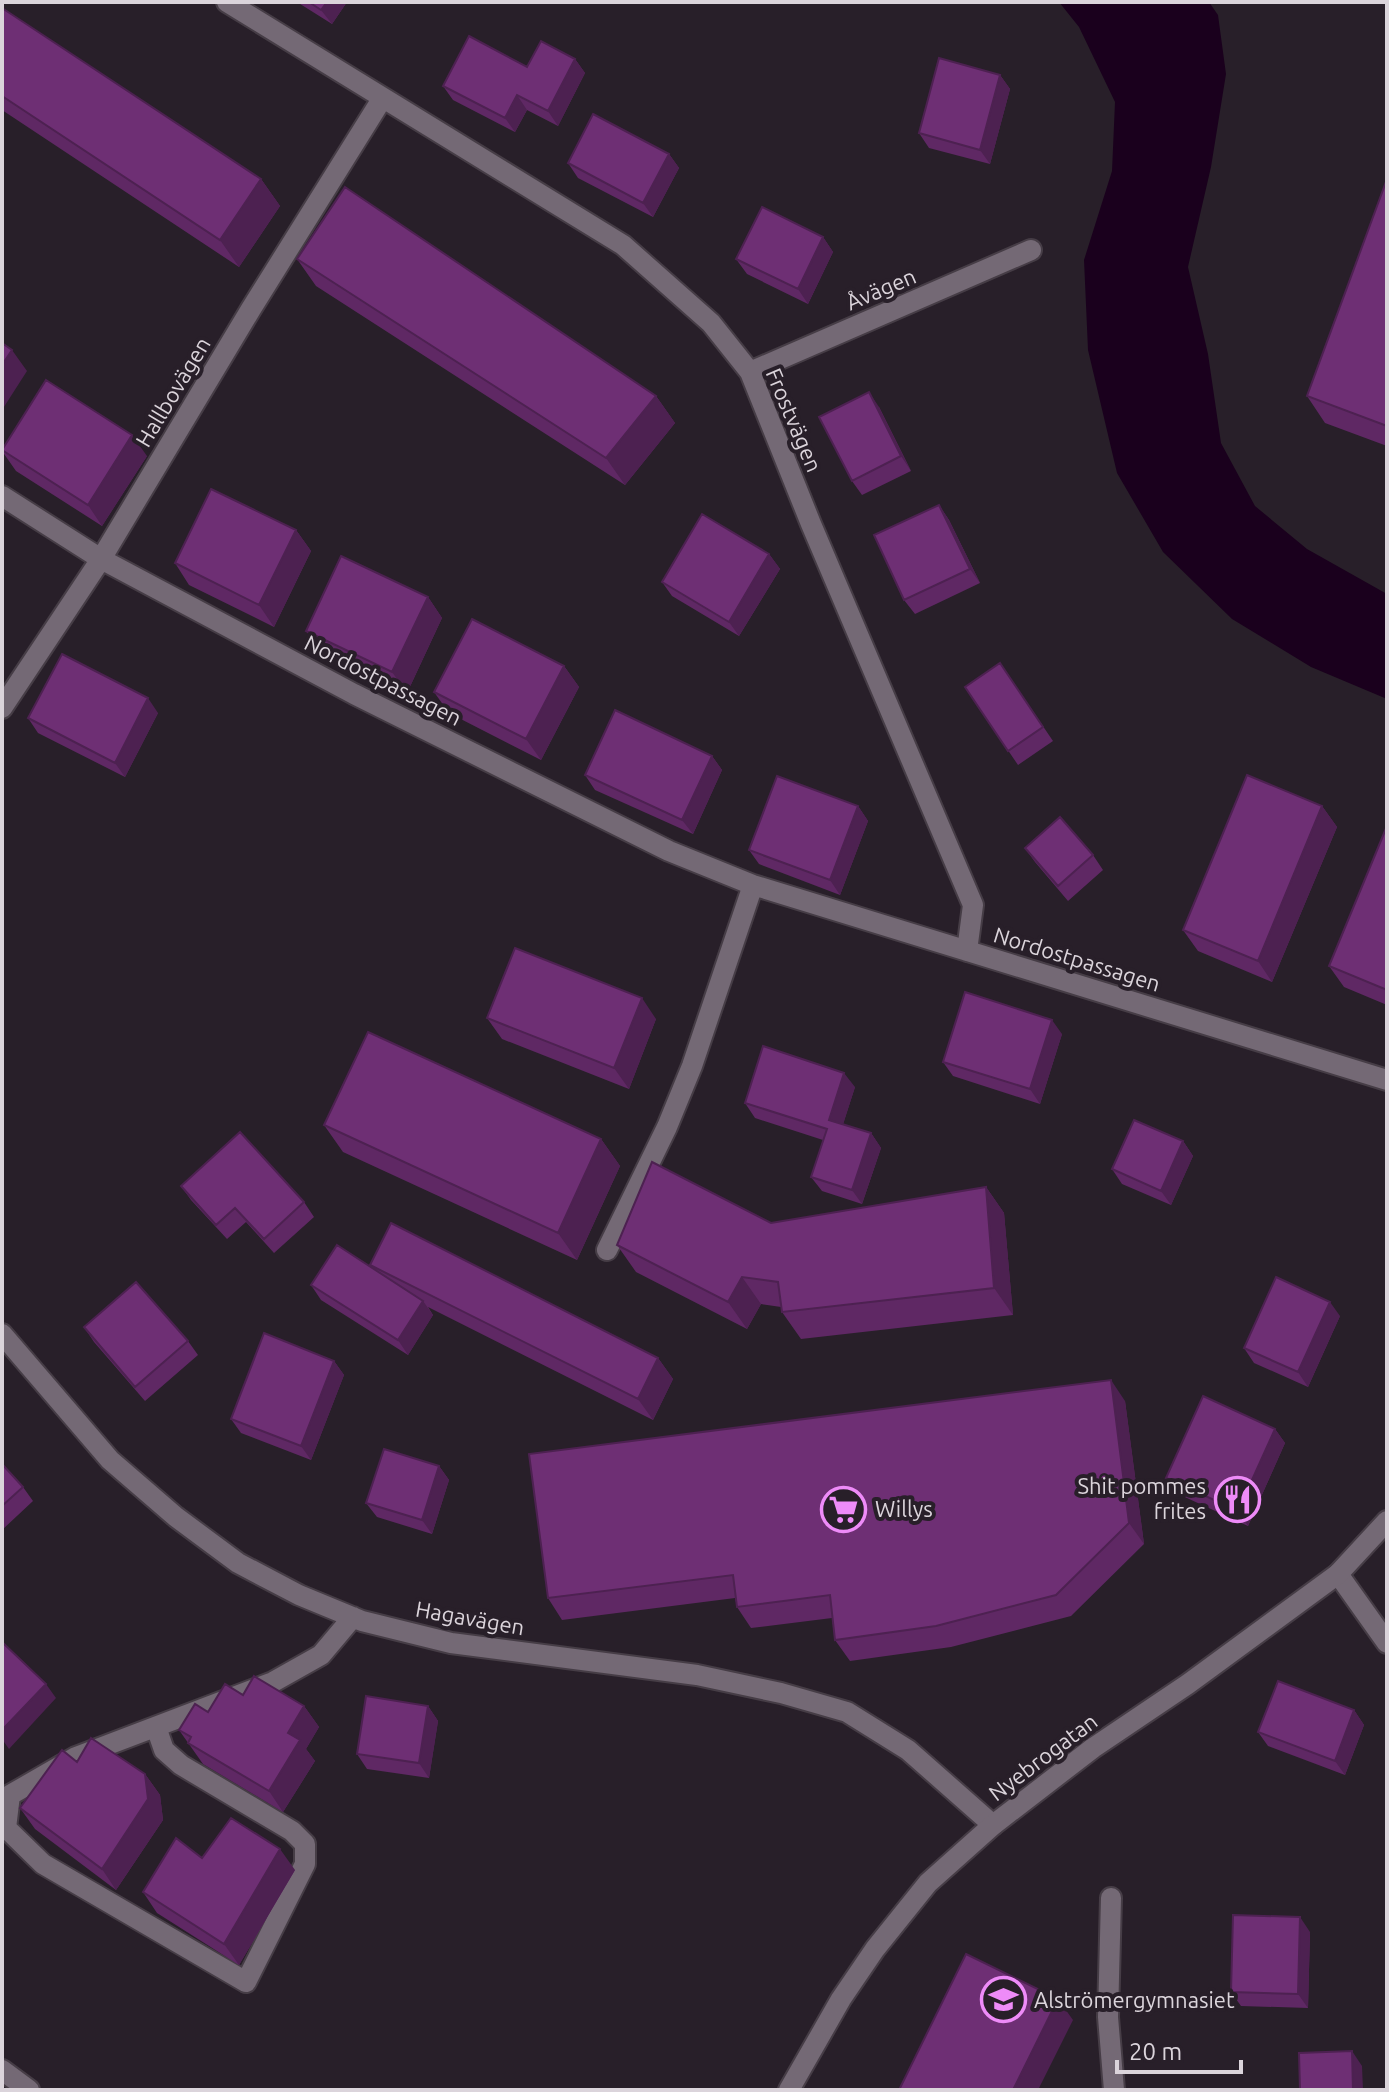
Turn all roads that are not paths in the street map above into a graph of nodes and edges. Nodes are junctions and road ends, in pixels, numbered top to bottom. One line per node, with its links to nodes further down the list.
1 (227, 2): 2 (street, Frostvägen)
2 (382, 99): 4 (street, Frostvägen); 6 (street, Hallbovägen)
3 (1031, 250): 4 (street, Åvägen)
4 (750, 372): 9 (street, Frostvägen)
5 (2, 496): 6 (street, Nordostpassagen)
6 (101, 559): 7 (street, Hallbovägen); 8 (street, Nordostpassagen)
7 (2, 708)
8 (753, 885): 9 (street, Nordostpassagen); 11 (street)
9 (967, 951): 10 (street, Nordostpassagen)
10 (1387, 1080)
11 (607, 1250)
12 (2, 1334): 15 (street, Hagavägen)
13 (1387, 1521): 14 (street, Nyebrogatan)
14 (1338, 1574): 16 (street); 18 (street, Nyebrogatan)
15 (353, 1617): 17 (street); 18 (street, Hagavägen)
16 (1387, 1643)
17 (156, 1727): 17 (street)
18 (993, 1825): 22 (street, Nyebrogatan)
19 (1111, 1898): 23 (street)
20 (2, 2070): 21 (street)
21 (29, 2090)
22 (789, 2090)
23 (1114, 2090)

